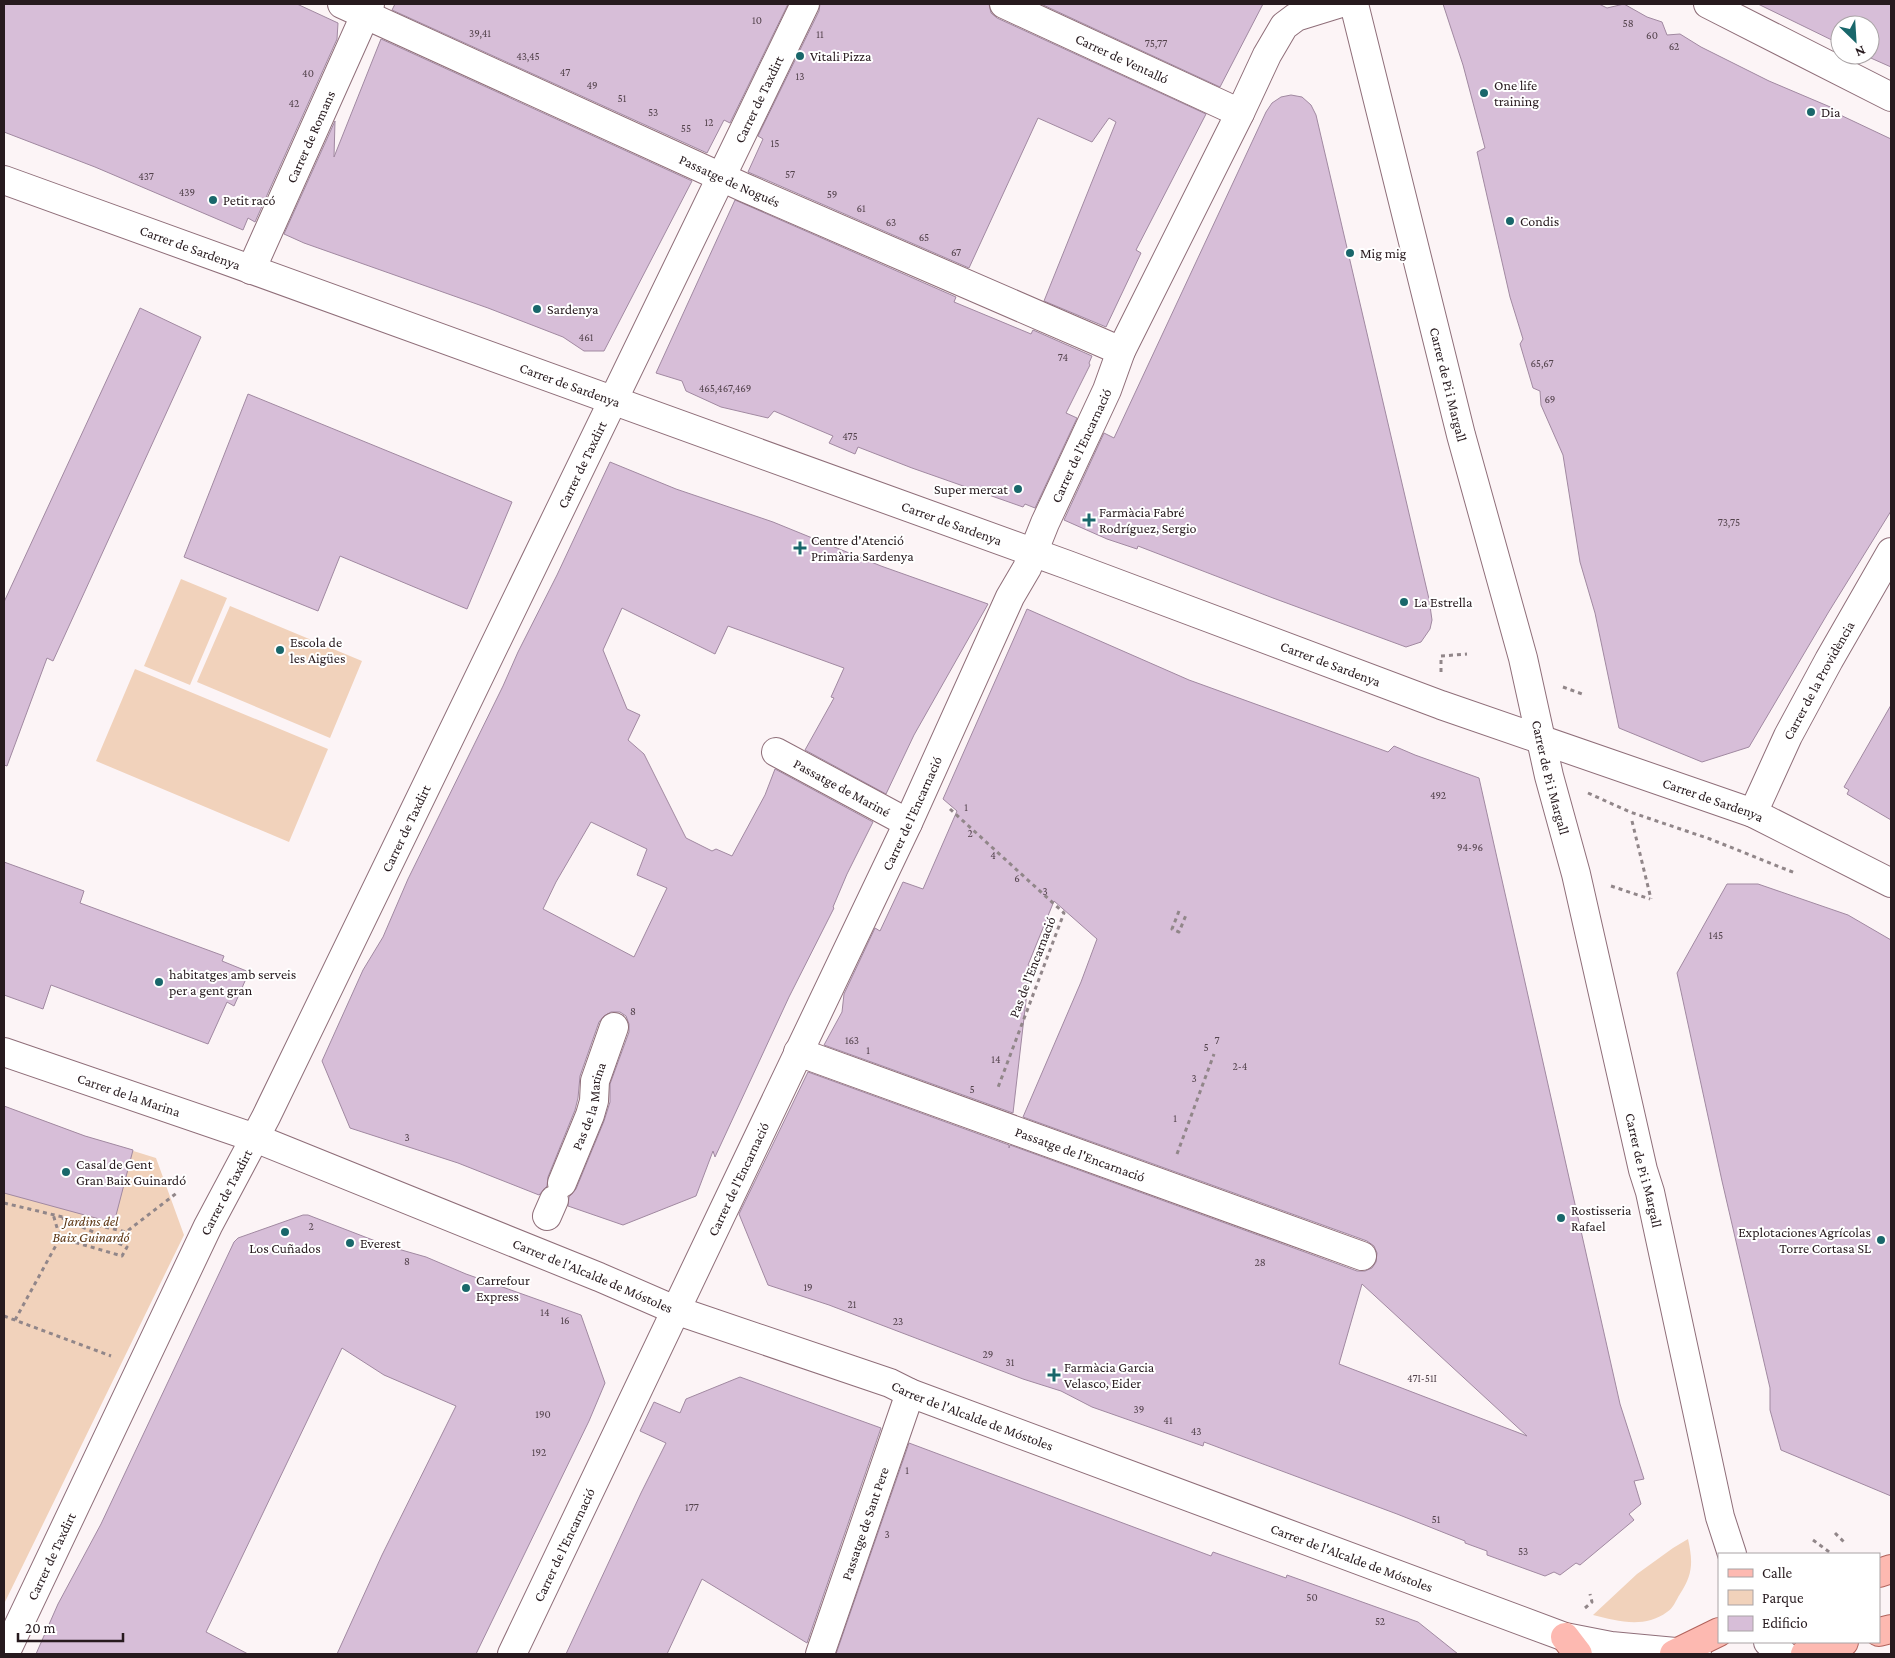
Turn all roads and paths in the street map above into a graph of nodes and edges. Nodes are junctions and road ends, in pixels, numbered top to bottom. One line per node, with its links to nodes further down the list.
1 (805, 4): 10 (street, Carrer de Taxdirt)
2 (1004, 4): 9 (street, Carrer de Ventalló)
3 (1338, 4): 9 (street, Carrer de l'Encarnació)
4 (1354, 4): 21 (street, Carrer de Pi i Margall)
5 (1708, 4): 7 (street)
6 (359, 7): 10 (street, Passatge de Nogués); 12 (street, Carrer de Romans)
7 (1740, 10): 8 (street)
8 (1891, 97)
9 (1240, 113): 13 (street, Carrer de l'Encarnació)
10 (721, 176): 13 (street, Passatge de Nogués); 14 (street, Carrer de Taxdirt)
11 (4, 180): 12 (street, Carrer de Sardenya)
12 (251, 270): 14 (street, Carrer de Sardenya)
13 (1121, 351): 16 (street, Carrer de l'Encarnació)
14 (612, 401): 16 (street, Carrer de Sardenya); 38 (street, Carrer de Taxdirt)
15 (1891, 552): 25 (street, Carrer de la Providència)
16 (1033, 553): 21 (street, Carrer de Sardenya); 27 (street, Carrer de l'Encarnació)
17 (1467, 654): 18 (path)
18 (1441, 656)
19 (1560, 686): 20 (path)
20 (1582, 694)
21 (1542, 740): 23 (street, Carrer de Pi i Margall); 25 (street, Carrer de Sardenya)
22 (776, 752): 27 (street, Passatge de Mariné)
23 (1549, 776): 28 (path); 54 (street, Carrer de Pi i Margall)
24 (949, 808): 37 (path, Pas de l'Encarnació)
25 (1753, 813): 29 (street, Carrer de Sardenya)
26 (1632, 821): 30 (path)
27 (908, 824): 35 (street, Carrer de l'Encarnació)
28 (1798, 874)
29 (1891, 883)
30 (1607, 885)
31 (1179, 911): 32 (path)
32 (1186, 915)
33 (614, 1027): 41 (street, Pas de la Marina)
34 (4, 1052): 38 (street, Carrer de la Marina)
35 (798, 1052): 37 (street, Passatge de l'Encarnació); 46 (street, Carrer de l'Encarnació)
36 (1214, 1054): 39 (path)
37 (986, 1119): 39 (street, Passatge de l'Encarnació)
38 (255, 1138): 46 (street, Carrer de l'Alcalde de Móstoles); 60 (street, Carrer de Taxdirt)
39 (1166, 1184): 45 (street, Passatge de l'Encarnació)
40 (178, 1192): 43 (path)
41 (554, 1200)
42 (4, 1203): 43 (path)
43 (53, 1214): 44 (path); 44 (path)
44 (60, 1238): 48 (path)
45 (1362, 1256)
46 (675, 1310): 50 (street, Carrer de l'Alcalde de Móstoles); 61 (street, Carrer de l'Encarnació)
47 (4, 1316): 48 (path)
48 (15, 1320): 49 (path)
49 (94, 1349)
50 (910, 1393): 59 (street, Carrer de l'Alcalde de Móstoles); 62 (street, Passatge de Sant Pere)
51 (1835, 1533): 53 (path)
52 (1813, 1540): 55 (path)
53 (1844, 1542)
54 (1732, 1553)
55 (1831, 1553)
56 (1718, 1633): 63 (main road)
57 (1769, 1643): 64 (street)
58 (1841, 1643): 65 (main road)
59 (1572, 1646): 63 (street, Carrer de l'Alcalde de Móstoles)
60 (5, 1654)
61 (512, 1654)
62 (820, 1654)
63 (1684, 1654)
64 (1783, 1654)
65 (1805, 1654)

